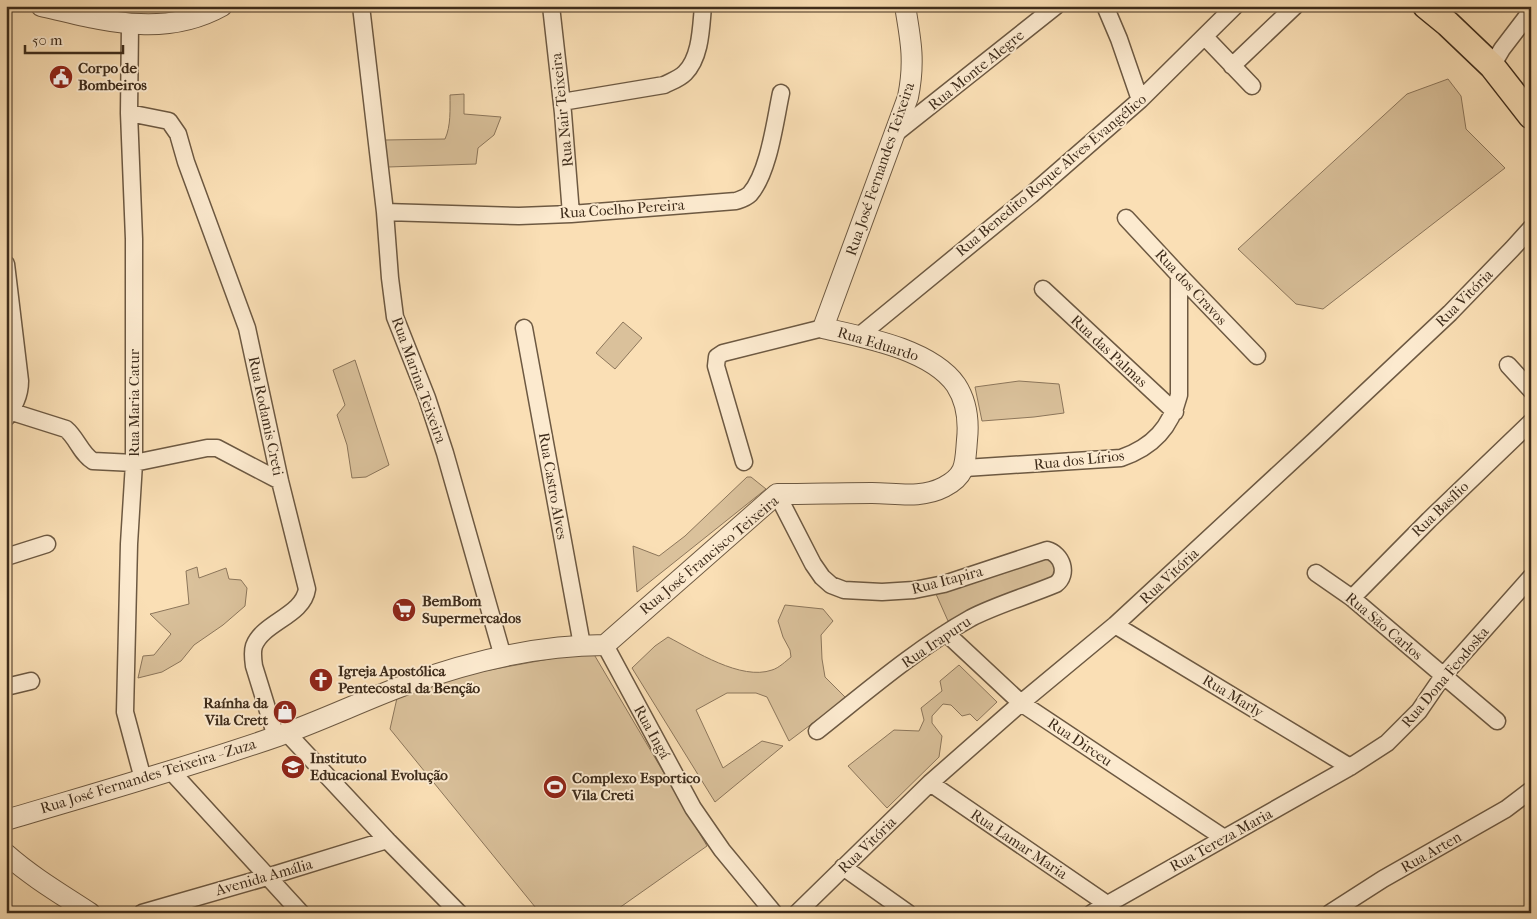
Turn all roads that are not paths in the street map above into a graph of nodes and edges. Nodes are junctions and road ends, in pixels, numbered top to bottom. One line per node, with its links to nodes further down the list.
1 (222, 6): 13 (street)
2 (361, 6): 24 (street, Rua Marina Teixeira)
3 (551, 6): 20 (street, Rua Nair Teixeira)
4 (703, 6): 20 (street)
5 (905, 6): 23 (street, Rua José Fernandes Teixeira)
6 (1056, 6): 23 (street, Rua Monte Alegre)
7 (1104, 6): 19 (street)
8 (1235, 6): 14 (street, Rua Benedito Roque Alves Evangélico)
9 (1295, 6): 15 (street)
10 (1426, 6): 16 (main road)
11 (45, 7): 13 (street)
12 (1531, 11): 16 (street)
13 (130, 25): 21 (street, Rua Maria Catur)
14 (1206, 37): 15 (street); 19 (street, Rua Benedito Roque Alves Evangélico)
15 (1232, 66): 17 (street)
16 (1492, 66): 22 (main road)
17 (1252, 86)
18 (781, 93): 25 (street, Rua Coelho Pereira)
19 (1140, 100): 33 (street, Rua Benedito Roque Alves Evangélico)
20 (562, 102): 25 (street, Rua Nair Teixeira)
21 (129, 113): 41 (street, Rua Maria Catur); 43 (street, Rua Rodamis Creti)
22 (1531, 116)
23 (896, 133): 32 (street, Rua José Fernandes Teixeira)
24 (385, 212): 25 (street, Rua Coelho Pereira); 55 (street, Rua Marina Teixeira)
25 (571, 214)
26 (1126, 218): 29 (street, Rua dos Cravos)
27 (1531, 228): 51 (street, Rua Vitória)
28 (6, 264): 38 (street)
29 (1179, 275): 34 (street, Rua dos Cravos); 37 (street)
30 (1043, 289): 37 (street, Rua das Palmas)
31 (524, 328): 53 (street, Rua Castro Alves)
32 (823, 328): 33 (street, Rua Eduardo); 40 (street, Rua Eduardo)
33 (859, 336): 42 (street, Rua Eduardo)
34 (1256, 356)
35 (1508, 365): 36 (street)
36 (1531, 390)
37 (1175, 412): 42 (street, Rua dos Lírios)
38 (8, 413): 41 (street)
39 (1531, 422): 50 (street, Rua Basílio)
40 (744, 462)
41 (134, 463): 43 (street); 65 (street, Rua Maria Catur)
42 (965, 468): 44 (street, Rua José Francisco Teixeira)
43 (280, 481): 62 (street, Rua Rodamis Creti)
44 (777, 494): 46 (street, Rua Itapira); 54 (street, Rua José Francisco Teixeira)
45 (47, 544): 47 (street)
46 (1047, 550): 52 (street, Rua Irapuru)
47 (6, 557)
48 (1316, 572): 50 (street, Rua São Carlos)
49 (1531, 577): 56 (street, Rua Dona Feodoska)
50 (1352, 598): 56 (street, Rua São Carlos)
51 (1115, 625): 59 (street, Rua Vitória); 63 (street, Rua Marly)
52 (946, 633): 59 (street, Rua Dirceu); 61 (street, Rua Irapuru)
53 (582, 645): 54 (street, Rua José Fernandes Teixeira - Zuza); 55 (street, Rua José Fernandes Teixeira - Zuza)
54 (605, 645): 79 (street, Rua Ingá)
55 (503, 657): 62 (street, Rua José Fernandes Teixeira - Zuza)
56 (1443, 676): 60 (street, Rua São Carlos); 63 (street, Rua Dona Feodoska)
57 (31, 680): 58 (street)
58 (6, 687)
59 (1021, 703): 66 (street, Rua Vitória); 69 (street, Rua Dirceu)
60 (1497, 721)
61 (817, 732)
62 (281, 735): 64 (street, Rua José Fernandes Teixeira - Zuza); 70 (street)
63 (1350, 767): 69 (street, Rua Tereza Maria)
64 (170, 770): 65 (street, Rua José Fernandes Teixeira - Zuza); 73 (street)
65 (144, 779): 68 (street, Rua José Fernandes Teixeira - Zuza)
66 (930, 783): 72 (street, Rua Vitória); 74 (street, Rua Lamar Maria)
67 (1531, 790): 83 (street, Rua Arten)
68 (6, 820)
69 (1224, 838): 74 (street, Rua Tereza Maria)
70 (387, 840): 73 (street, Avenida Amália); 75 (street)
71 (6, 854): 76 (street)
72 (843, 867): 80 (street, Rua Vitória); 81 (street)
73 (267, 877): 77 (street, Avenida Amália); 78 (street)
74 (1107, 904): 82 (street, Rua Tereza Maria)
75 (451, 910)
76 (90, 913)
77 (142, 913)
78 (300, 913)
79 (774, 913)
80 (797, 913)
81 (908, 913)
82 (1092, 913)
83 (1330, 913)

